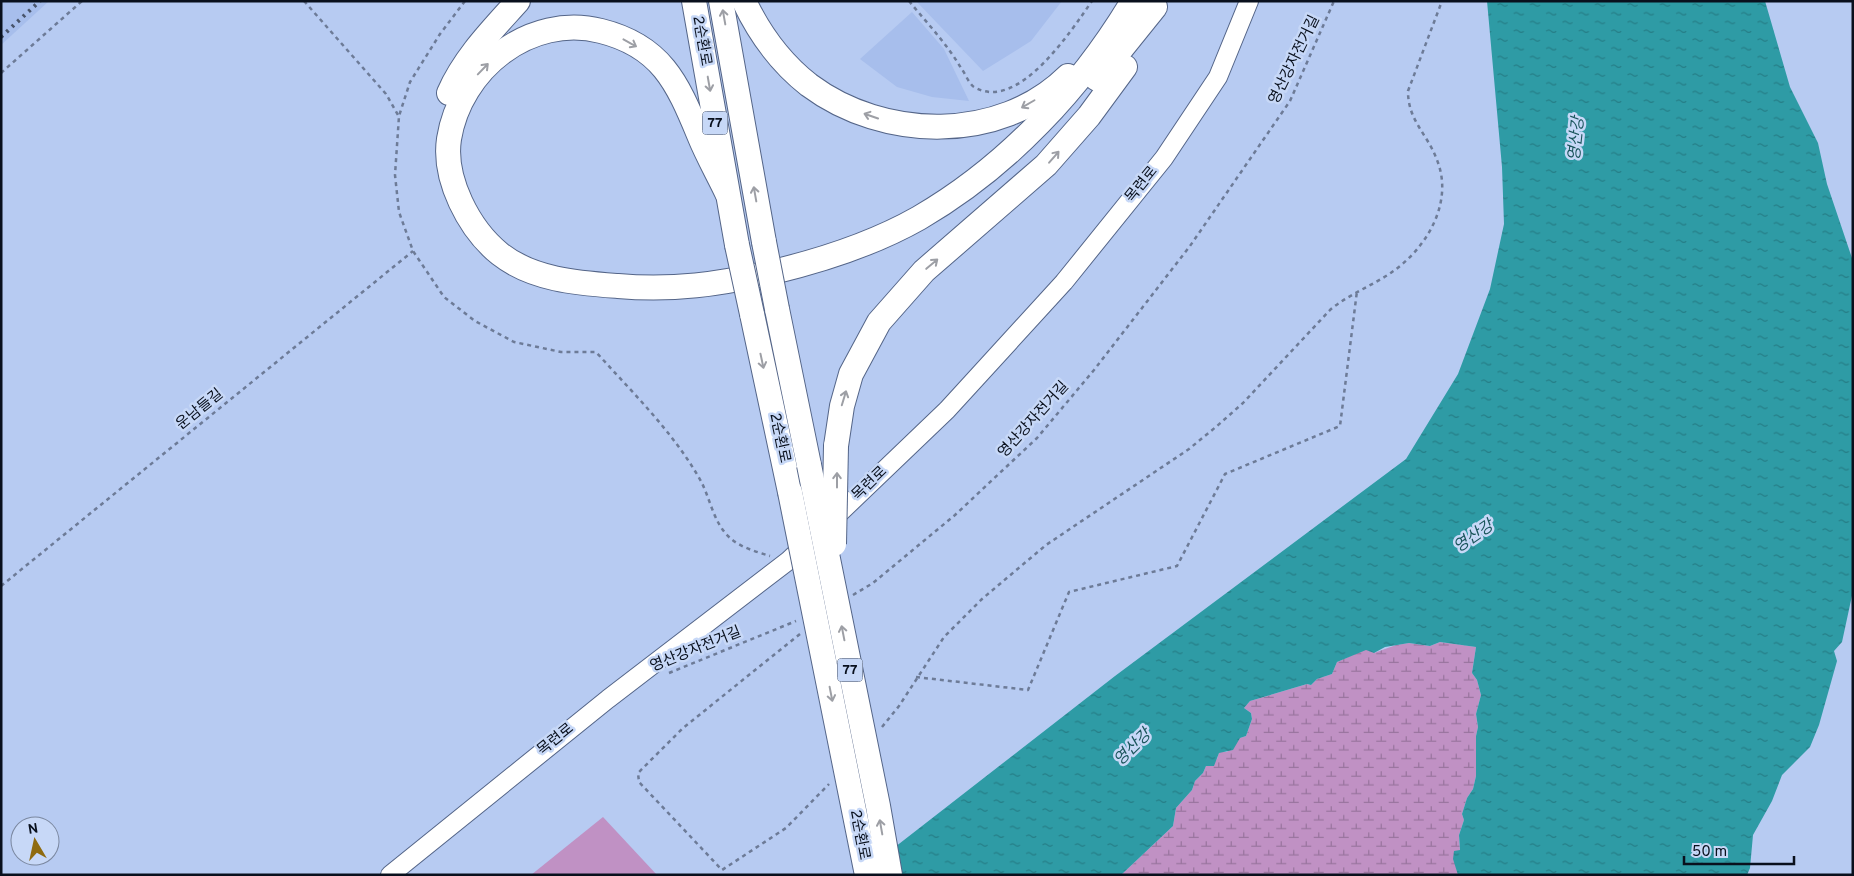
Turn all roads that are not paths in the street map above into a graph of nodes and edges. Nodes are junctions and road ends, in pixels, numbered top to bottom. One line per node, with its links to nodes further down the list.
1 (518, 1): 7 (highway)
2 (694, 1): 9 (highway, 2순환로 / 77, one-way to 9)
3 (721, 1): 10 (highway, 2순환로 / 77, one-way to 3, bridge)
4 (744, 1): 8 (highway, one-way to 4)
5 (1133, 1): 8 (highway)
6 (1249, 1): 11 (street, 목련로)
7 (1157, 4): 10 (highway, one-way to 7, bridge)
8 (1118, 27): 9 (highway, one-way to 9)
9 (727, 194): 12 (highway, 2순환로 / 77, one-way to 12, bridge)
10 (832, 581): 13 (highway, 2순환로 / 77, one-way to 10, bridge)
11 (390, 875)
12 (867, 875)
13 (890, 875)

